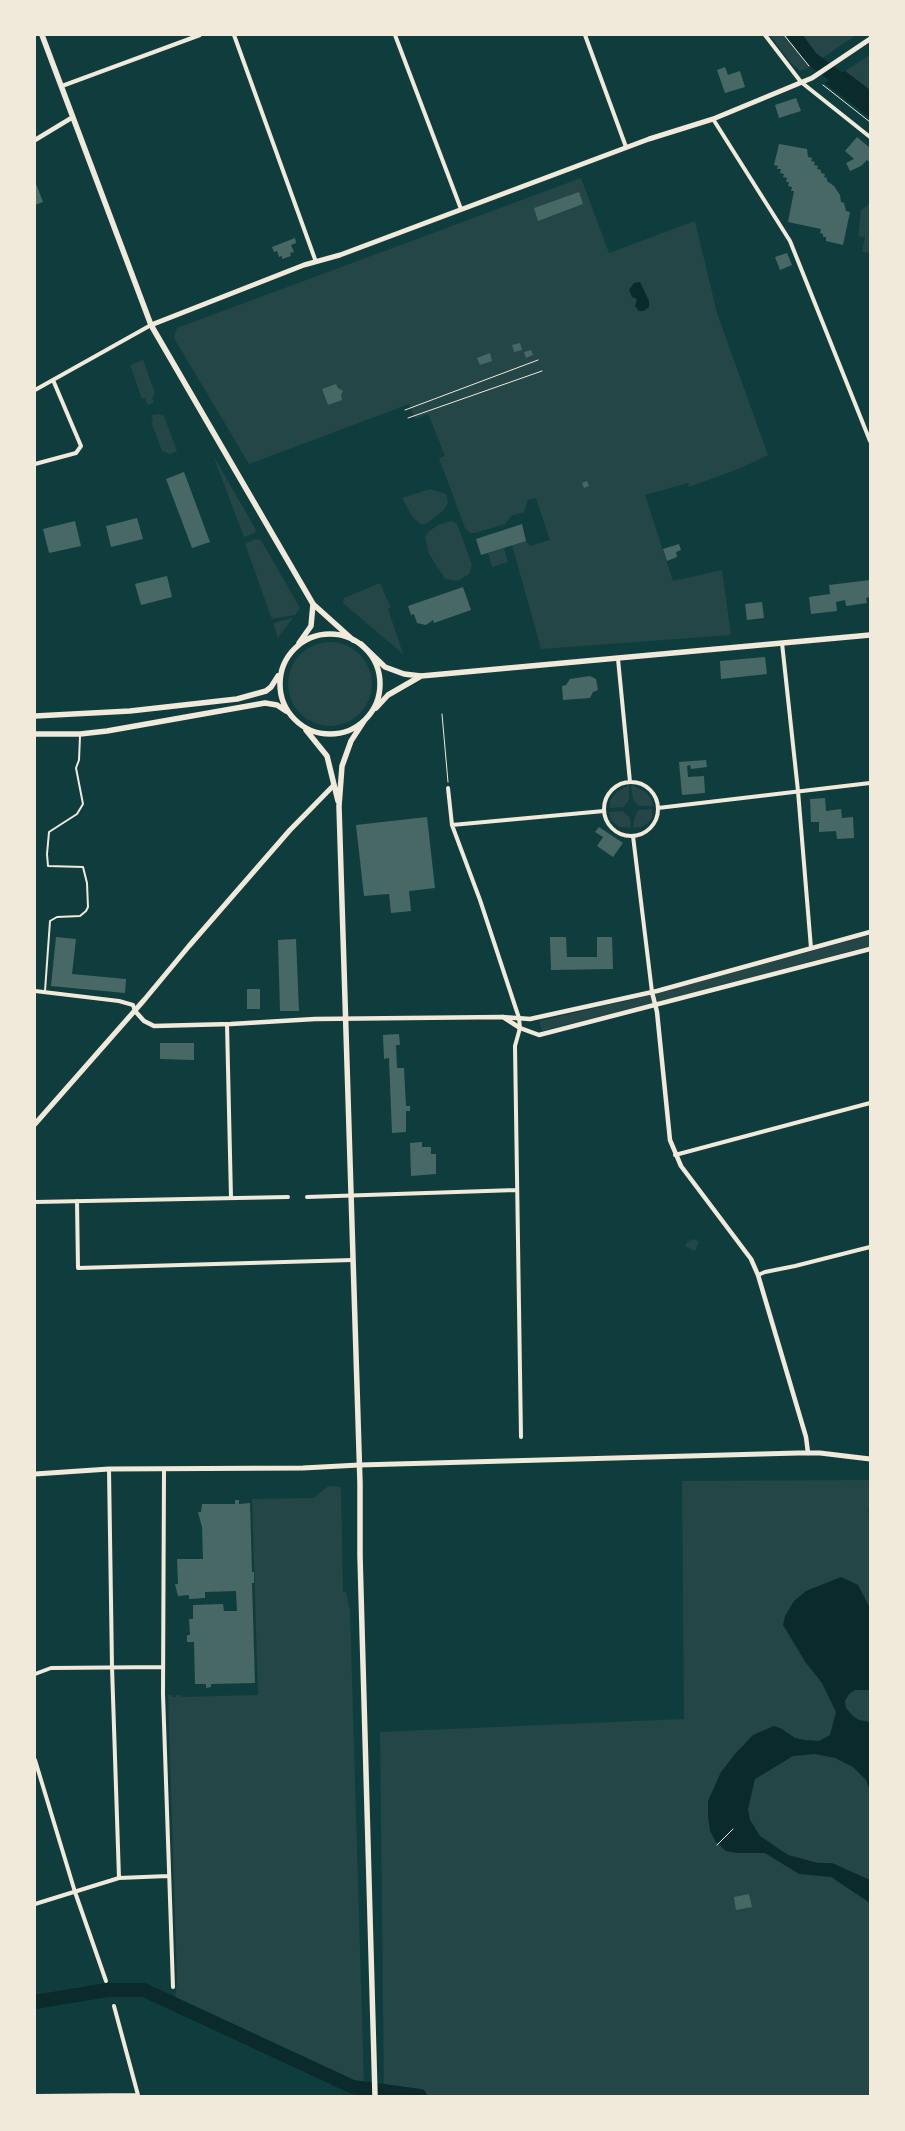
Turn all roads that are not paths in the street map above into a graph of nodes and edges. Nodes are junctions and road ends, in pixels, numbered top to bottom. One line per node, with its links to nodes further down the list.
1 (42, 35): 9 (main road)
2 (200, 35): 9 (street)
3 (234, 35): 16 (street)
4 (395, 35): 15 (street)
5 (585, 35): 14 (street)
6 (765, 35): 8 (street)
7 (870, 39): 8 (main road)
8 (801, 82): 11 (main road); 12 (street)
9 (62, 86): 10 (main road)
10 (73, 117): 13 (street); 17 (main road)
11 (712, 119): 14 (main road); 20 (street)
12 (870, 137)
13 (35, 140)
14 (626, 147): 15 (main road)
15 (461, 209): 16 (main road)
16 (316, 262): 17 (main road)
17 (151, 325): 18 (street); 22 (main road)
18 (53, 380): 19 (street); 21 (street)
19 (35, 390)
20 (870, 441)
21 (35, 464)
22 (313, 604): 24 (main road); 26 (main road)
23 (870, 635): 25 (main road)
24 (354, 640): 26 (main road); 27 (main road)
25 (782, 642): 28 (main road); 41 (street)
26 (298, 644): 29 (main road)
27 (361, 644): 30 (main road); 33 (main road)
28 (618, 659): 30 (main road); 37 (street)
29 (283, 665): 31 (main road); 32 (main road)
30 (421, 676): 33 (main road)
31 (35, 716)
32 (292, 716): 34 (main road); 36 (main road)
33 (366, 719): 34 (main road); 42 (main road)
34 (301, 724): 39 (main road)
35 (35, 734): 36 (main road)
36 (80, 734): 51 (lane)
37 (630, 782): 43 (street); 44 (street)
38 (870, 782): 41 (street)
39 (334, 785): 42 (main road); 54 (main road)
40 (448, 788): 45 (street)
41 (798, 791): 43 (street); 48 (street)
42 (339, 806): 56 (main road)
43 (658, 808): 46 (street)
44 (604, 811): 45 (street); 46 (street)
45 (452, 825): 57 (street)
46 (633, 836): 52 (street)
47 (870, 932): 48 (street)
48 (811, 948): 52 (street)
49 (870, 949): 53 (street)
50 (35, 991): 51 (street)
51 (45, 992): 54 (street)
52 (652, 992): 53 (street); 57 (street)
53 (655, 1005): 59 (street); 62 (street)
54 (135, 1012): 58 (street); 61 (main road)
55 (502, 1017): 56 (street); 57 (street); 59 (street)
56 (346, 1018): 58 (street); 64 (main road)
57 (520, 1018): 59 (street)
58 (227, 1024): 67 (street)
59 (520, 1028): 63 (street)
60 (870, 1103): 62 (street)
61 (35, 1124)
62 (675, 1155): 72 (street)
63 (516, 1190): 64 (street); 73 (street)
64 (352, 1196): 66 (street); 71 (main road)
65 (288, 1197): 67 (street)
66 (307, 1197)
67 (231, 1198): 68 (street)
68 (77, 1201): 69 (street); 71 (street)
69 (35, 1202)
70 (870, 1247): 72 (street)
71 (353, 1260): 76 (main road)
72 (758, 1275): 74 (street)
73 (521, 1437)
74 (808, 1453): 75 (main road); 76 (main road)
75 (870, 1459)
76 (359, 1465): 78 (main road); 93 (main road)
77 (109, 1469): 78 (main road); 79 (main road); 80 (street)
78 (164, 1469): 81 (street)
79 (35, 1474)
80 (112, 1667): 81 (street); 82 (street); 85 (street)
81 (163, 1667): 84 (street)
82 (35, 1674)
83 (35, 1760): 86 (street)
84 (168, 1876): 85 (street); 89 (street)
85 (119, 1878): 86 (street)
86 (75, 1892): 87 (street); 88 (street)
87 (35, 1904)
88 (106, 1981)
89 (174, 1987)
90 (114, 2006): 91 (street)
91 (138, 2095): 92 (street)
92 (35, 2096)
93 (375, 2096)

